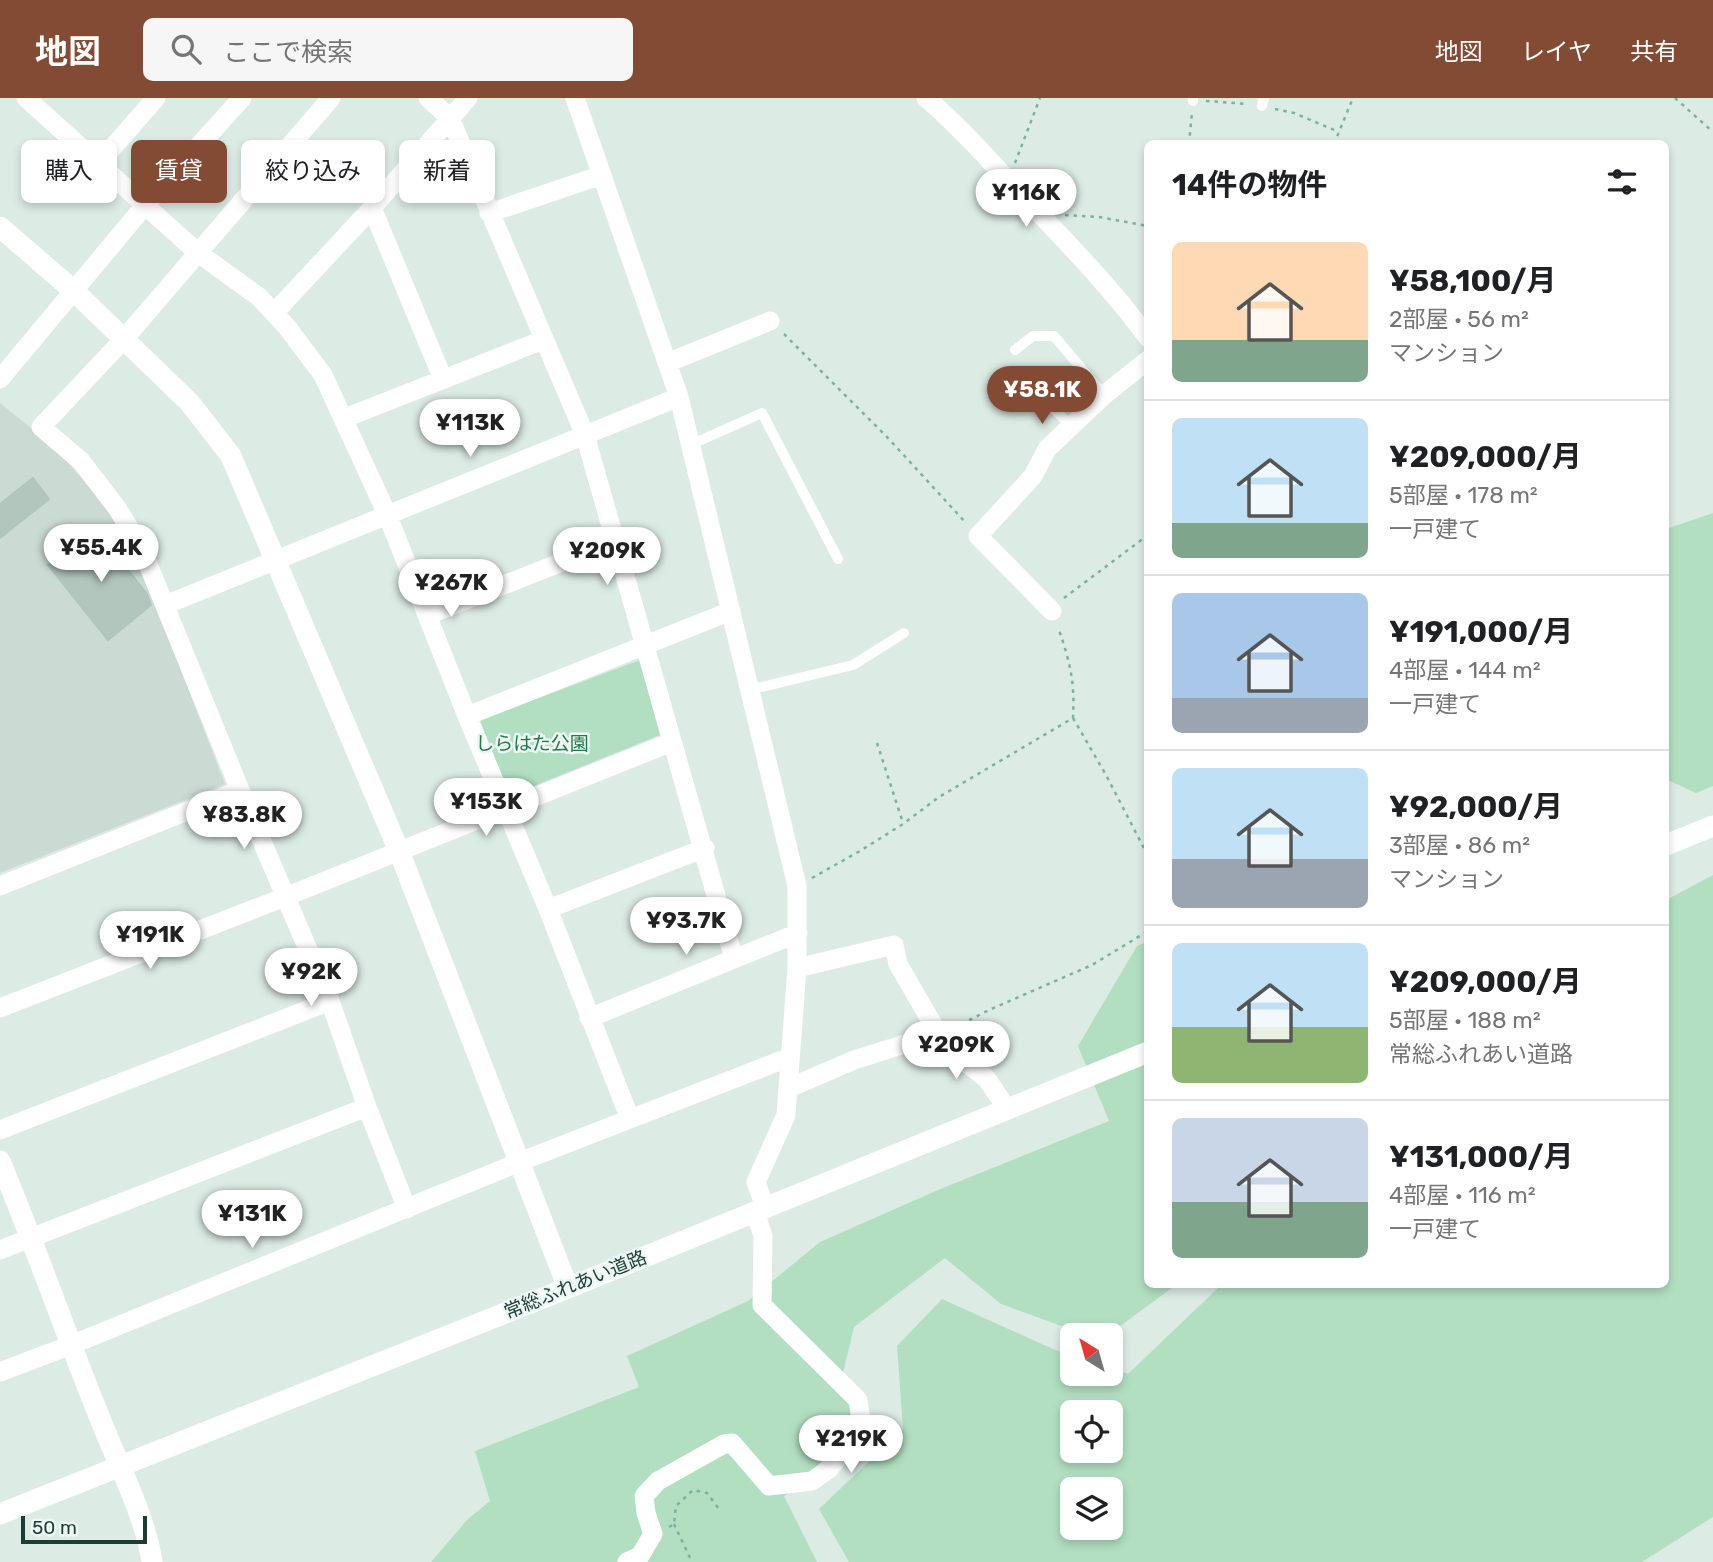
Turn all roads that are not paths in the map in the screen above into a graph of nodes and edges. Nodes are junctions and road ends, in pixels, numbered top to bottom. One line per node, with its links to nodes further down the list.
1 (26, 98): 10 (street)
2 (156, 98): 11 (street)
3 (242, 98): 14 (street)
4 (331, 98): 18 (street)
5 (428, 98): 9 (street)
6 (468, 98): 9 (street)
7 (575, 98): 12 (street)
8 (926, 98): 22 (street)
9 (450, 118): 15 (street); 16 (street)
10 (73, 140)
11 (117, 142)
12 (601, 175): 16 (street); 26 (street)
13 (117, 179): 14 (street)
14 (146, 204): 18 (street); 19 (street)
15 (372, 208): 20 (street); 29 (street)
16 (489, 213): 24 (street)
17 (0, 227): 19 (street)
18 (197, 252): 20 (street); 23 (street)
19 (74, 291): 23 (street); 28 (street)
20 (274, 313): 33 (street)
21 (770, 321): 26 (street)
22 (1144, 333)
23 (124, 340): 39 (street); 41 (street)
24 (543, 340): 29 (street); 35 (street)
25 (1015, 350): 31 (lane)
26 (667, 363): 32 (street)
27 (1144, 363): 31 (street)
28 (0, 379)
29 (443, 379): 33 (street)
30 (1033, 388): 34 (lane)
31 (1104, 395): 34 (street)
32 (679, 397): 35 (street); 36 (street)
33 (345, 418): 37 (street)
34 (1071, 426): 43 (street)
35 (585, 435): 37 (street); 38 (street)
36 (691, 445): 40 (lane); 42 (street)
37 (387, 514): 39 (street); 44 (street)
38 (615, 541): 44 (street); 46 (street)
39 (276, 559): 41 (street); 55 (street)
40 (838, 559)
41 (165, 605): 50 (street)
42 (731, 611): 46 (street); 47 (street)
43 (1052, 611)
44 (428, 615): 48 (street)
45 (904, 633): 47 (lane)
46 (644, 645): 48 (street); 49 (street)
47 (749, 691): 59 (street)
48 (467, 716): 51 (street)
49 (672, 742): 51 (street); 54 (street)
50 (240, 790): 56 (street); 57 (street)
51 (505, 809): 55 (street); 58 (street)
52 (1713, 826): 53 (street)
53 (1669, 844)
54 (705, 848): 58 (street); 60 (street)
55 (399, 851): 57 (street); 74 (street)
56 (0, 886)
57 (285, 897): 62 (street); 63 (street)
58 (548, 909): 64 (street)
59 (798, 933): 60 (street); 61 (street)
60 (734, 959): 64 (street)
61 (797, 968): 65 (street); 67 (street)
62 (330, 1001): 69 (street); 72 (street)
63 (0, 1008)
64 (589, 1018): 71 (street)
65 (937, 1034): 68 (street); 70 (street)
66 (1144, 1054): 70 (street, 常総ふれあい道路)
67 (790, 1056): 68 (street); 71 (street)
68 (789, 1088): 76 (street)
69 (367, 1107): 75 (street); 77 (street)
70 (1007, 1109): 76 (street, 常総ふれあい道路)
71 (629, 1119): 74 (street)
72 (0, 1130)
73 (0, 1161): 77 (street)
74 (519, 1164): 75 (street); 79 (street)
75 (407, 1209): 80 (street)
76 (760, 1210): 79 (street, 常総ふれあい道路); 85 (street)
77 (32, 1237): 78 (street); 80 (street)
78 (0, 1250)
79 (568, 1287): 82 (street, 常総ふれあい道路)
80 (71, 1345): 81 (street); 82 (street)
81 (0, 1372)
82 (118, 1466): 83 (street, 常総ふれあい道路); 84 (street)
83 (0, 1514)
84 (152, 1562)
85 (627, 1562)

